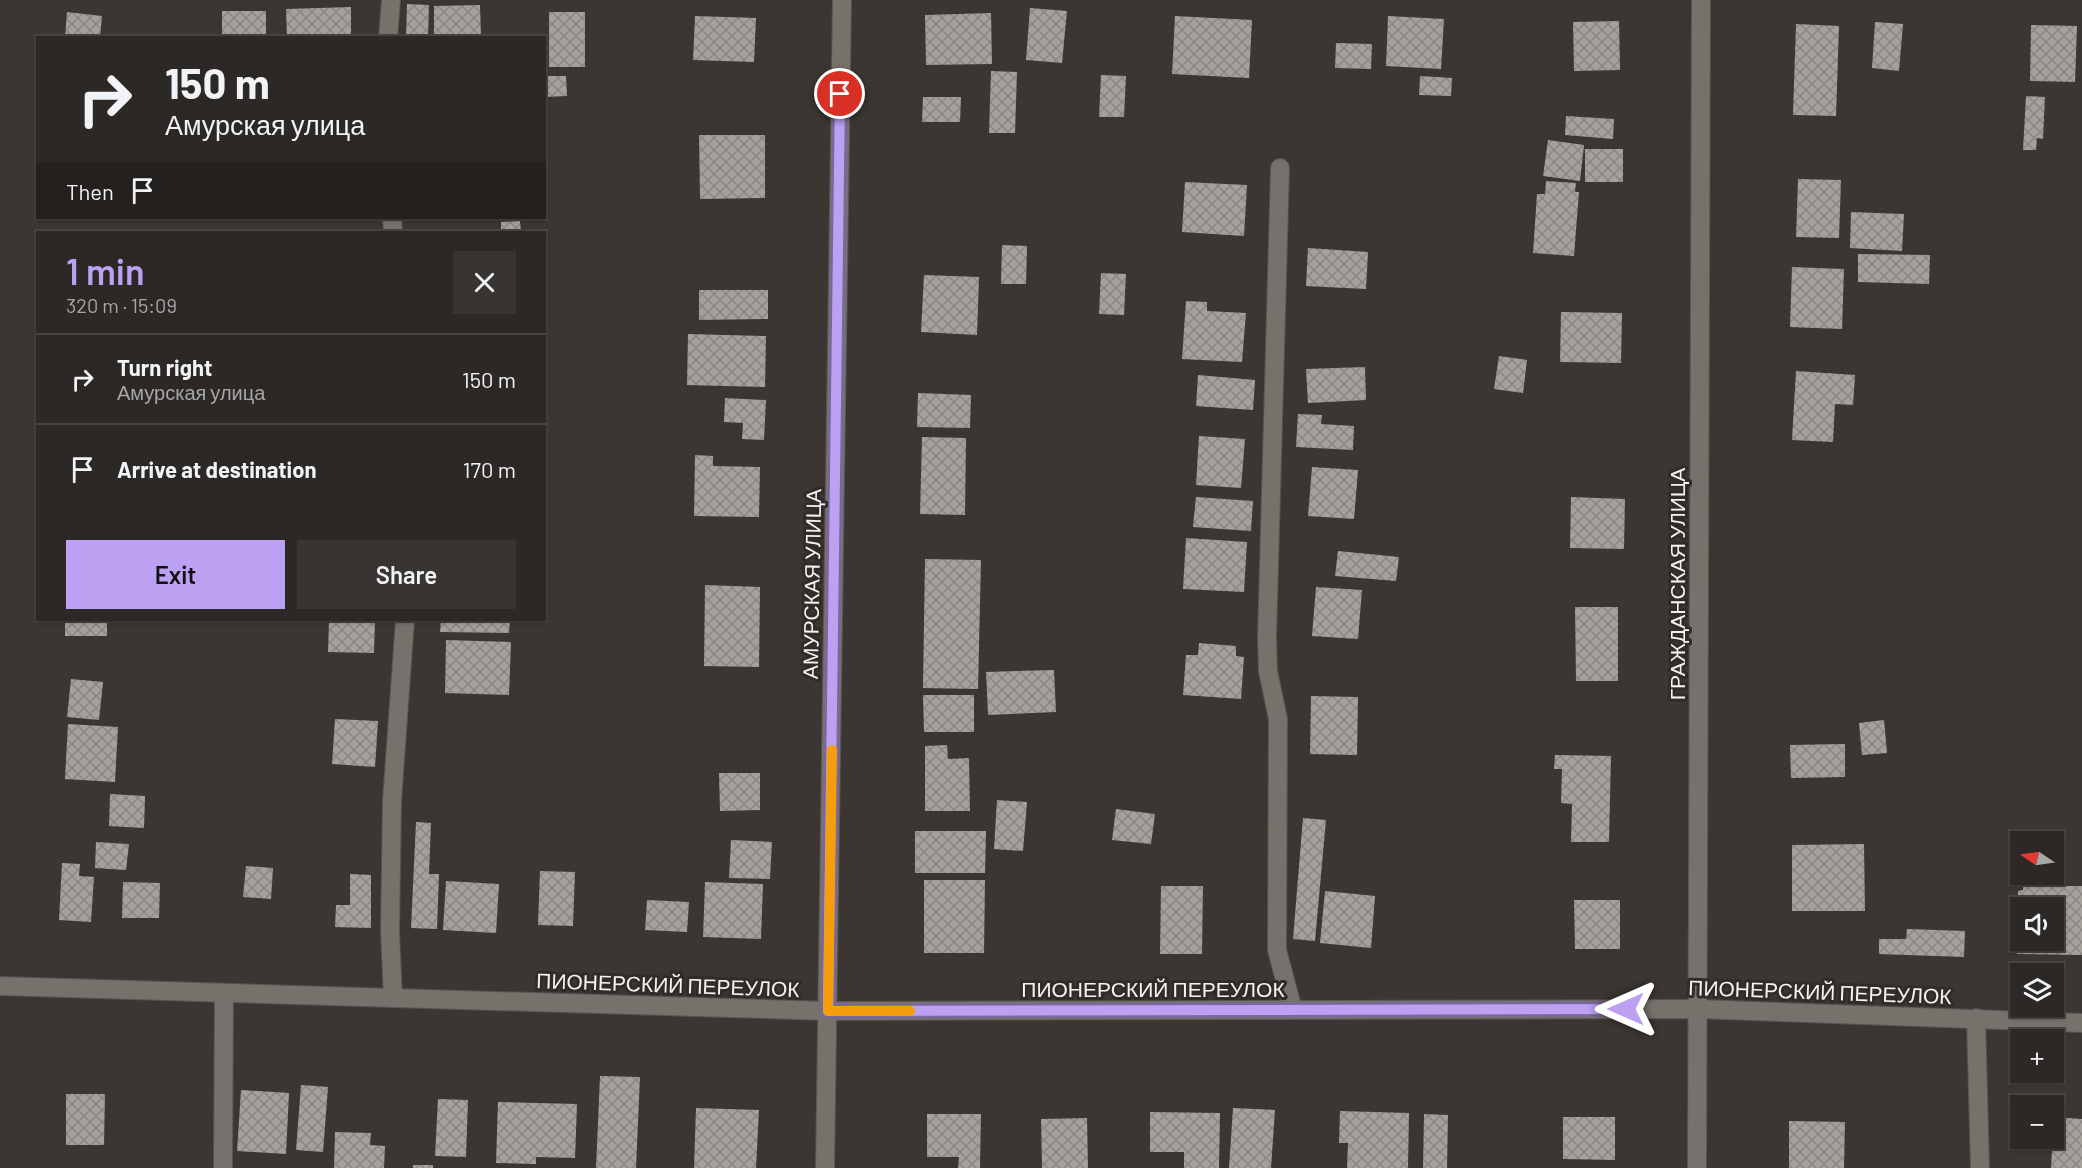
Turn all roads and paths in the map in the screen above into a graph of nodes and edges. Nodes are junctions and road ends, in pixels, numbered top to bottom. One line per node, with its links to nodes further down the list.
1 (391, 0): 4 (street)
2 (842, 0): 12 (street, АМУРСКАЯ УЛИЦА)
3 (1701, 0): 10 (street, ГРАЖДАНСКАЯ УЛИЦА)
4 (388, 36)
5 (1280, 168): 11 (street)
6 (405, 621): 9 (street)
7 (0, 986): 8 (street, ПИОНЕРСКИЙ ПЕРЕУЛОК)
8 (224, 993): 9 (street, ПИОНЕРСКИЙ ПЕРЕУЛОК); 15 (street)
9 (393, 998): 12 (street, ПИОНЕРСКИЙ ПЕРЕУЛОК)
10 (1697, 1009): 11 (street, ПИОНЕРСКИЙ ПЕРЕУЛОК); 13 (street, ПИОНЕРСКИЙ ПЕРЕУЛОК); 17 (street, ГРАЖДАНСКАЯ УЛИЦА)
11 (1293, 1010): 12 (street, ПИОНЕРСКИЙ ПЕРЕУЛОК)
12 (828, 1011): 16 (street, АМУРСКАЯ УЛИЦА)
13 (1976, 1018): 14 (street, ПИОНЕРСКИЙ ПЕРЕУЛОК); 18 (street)
14 (2082, 1023)
15 (223, 1168)
16 (825, 1168)
17 (1697, 1168)
18 (1980, 1168)

